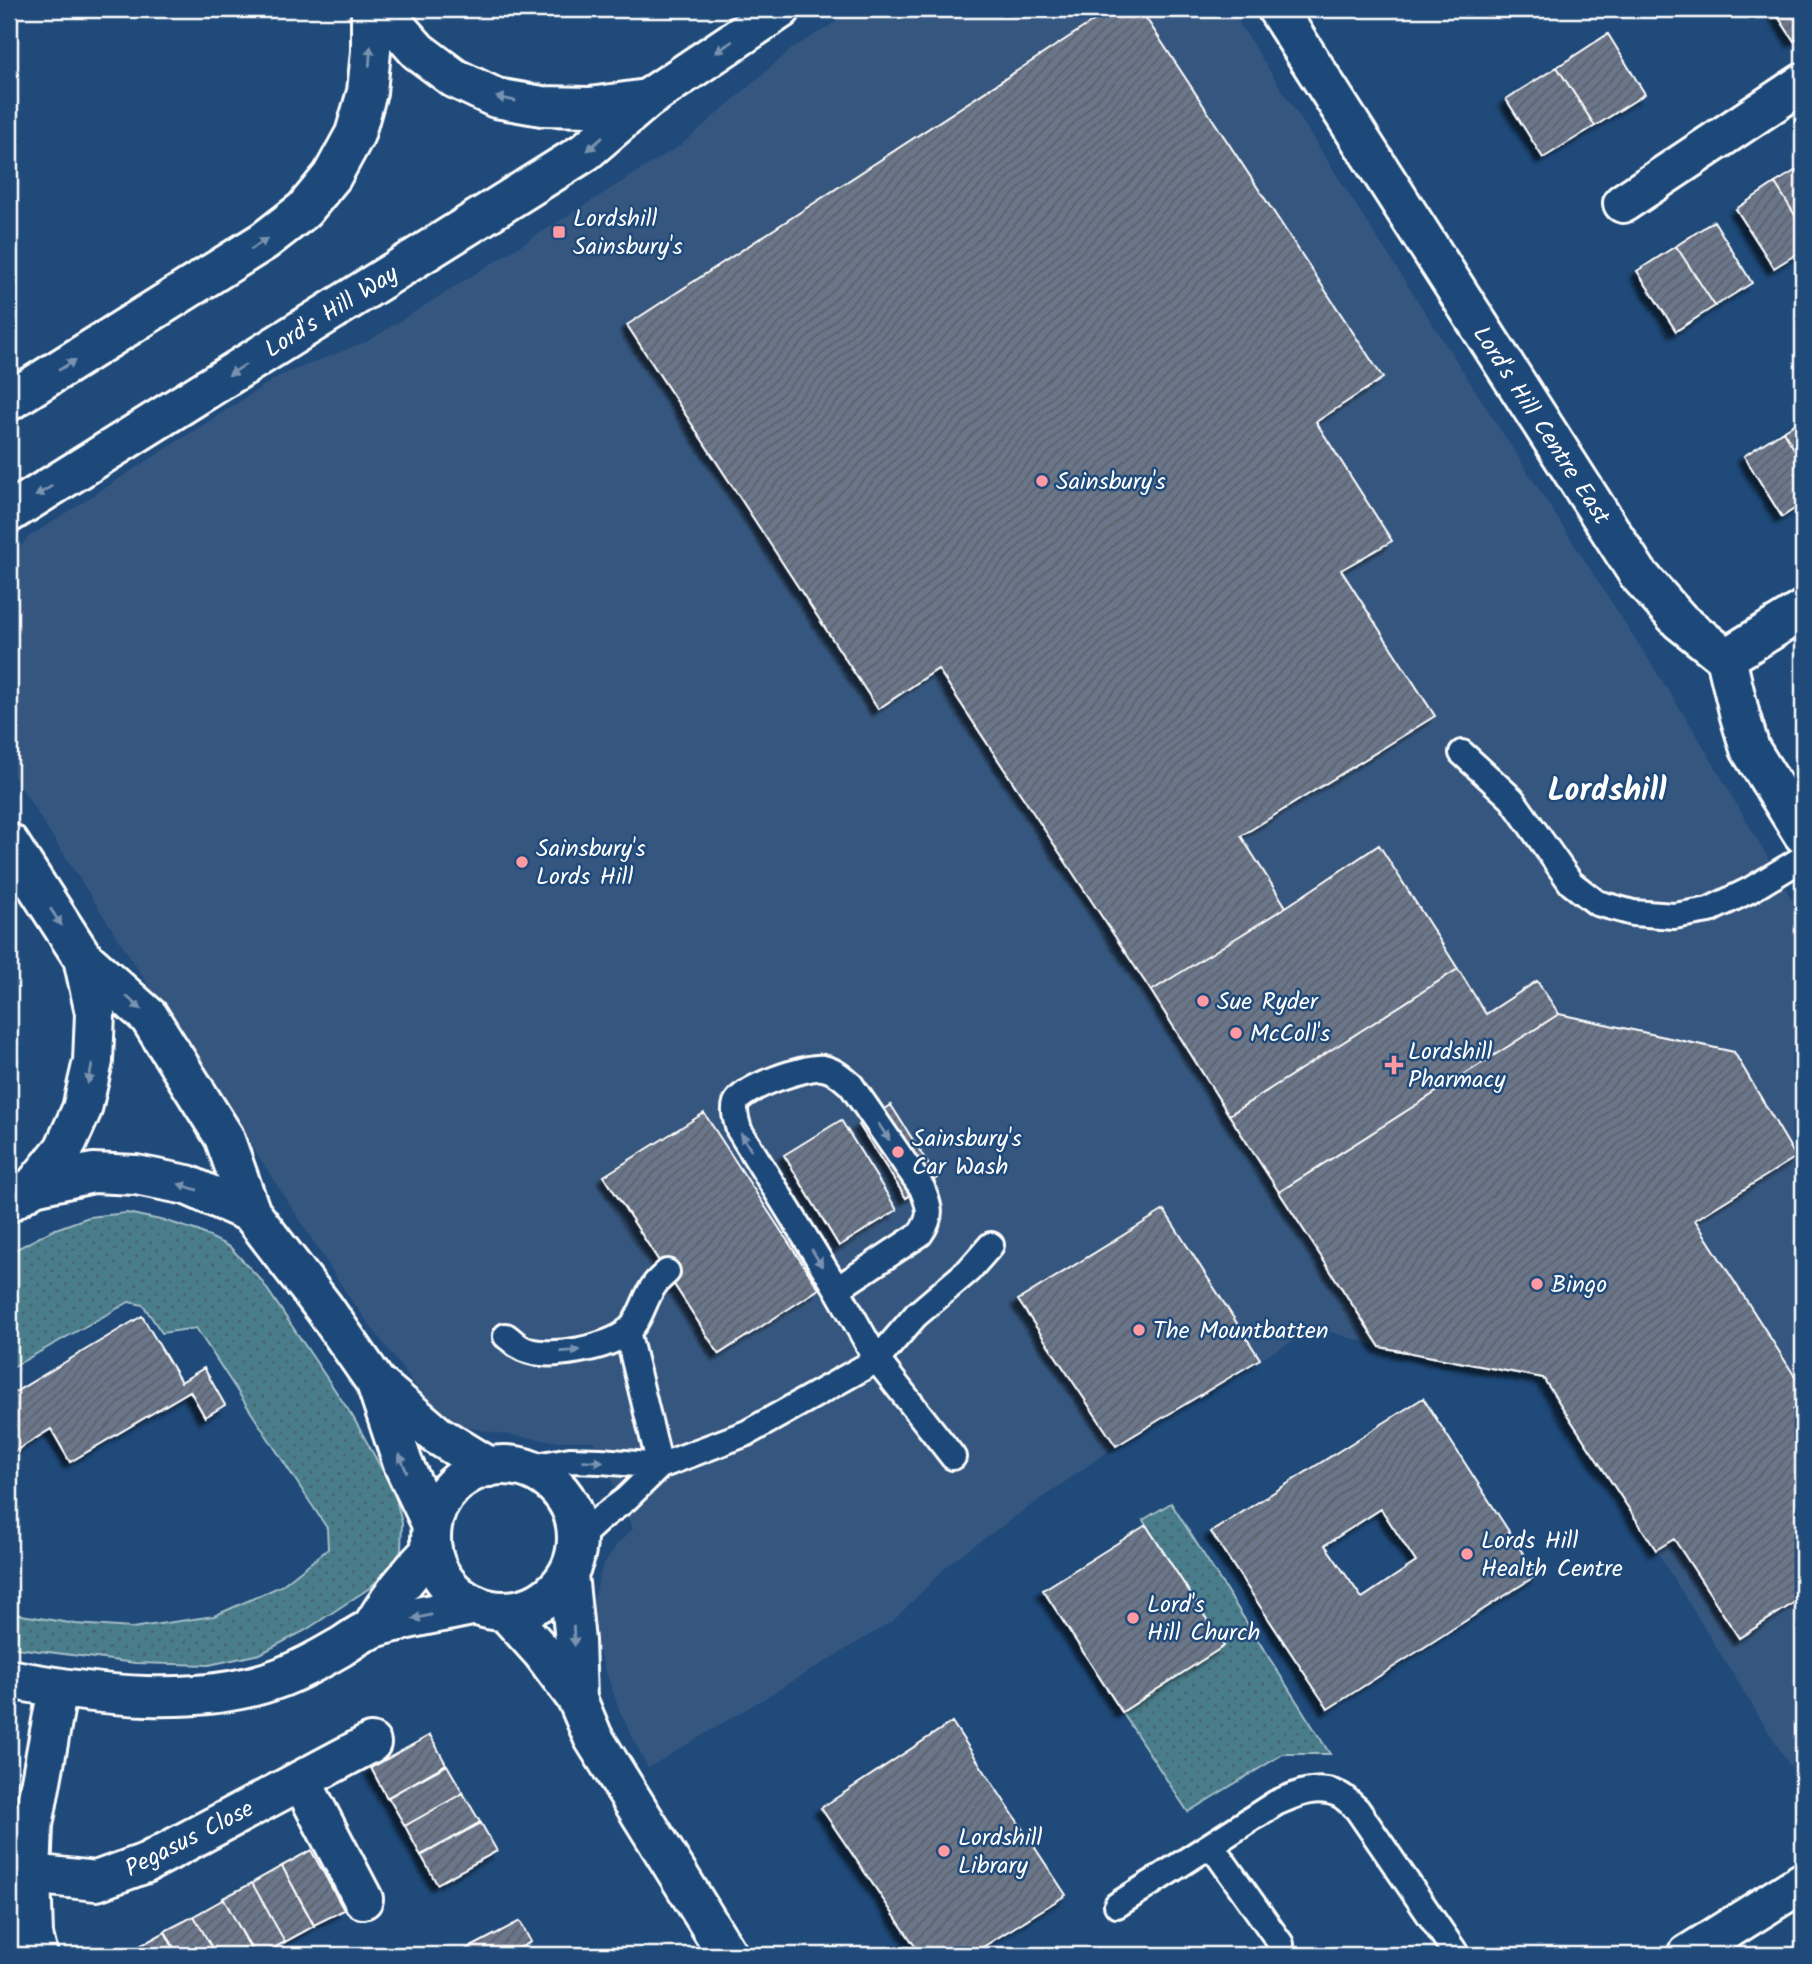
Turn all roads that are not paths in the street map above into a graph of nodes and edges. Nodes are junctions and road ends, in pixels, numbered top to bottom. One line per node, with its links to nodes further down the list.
1 (371, 9): 8 (street, one-way to 1)
2 (381, 9): 6 (street, one-way to 2)
3 (781, 9): 6 (street, Lord's Hill Way, one-way to 6)
4 (1277, 9): 11 (street, Lord's Hill Centre East)
5 (1803, 83): 7 (street)
6 (647, 99): 9 (street, Lord's Hill Way, one-way to 9)
7 (1623, 203)
8 (9, 401)
9 (9, 513)
10 (1803, 610): 11 (street)
11 (1726, 659): 13 (street)
12 (1462, 753): 15 (lane)
13 (1803, 834)
14 (9, 843): 16 (street, one-way to 16)
15 (1803, 858)
16 (83, 958): 17 (street, one-way to 17); 18 (street, one-way to 18)
17 (21, 1194): 18 (street, one-way to 17)
18 (251, 1213): 25 (street)
19 (991, 1245): 24 (lane)
20 (667, 1272): 22 (lane)
21 (837, 1289): 21 (lane); 24 (lane)
22 (627, 1331): 23 (lane, one-way to 22); 27 (lane)
23 (506, 1336)
24 (877, 1360): 26 (lane); 27 (lane)
25 (376, 1383): 28 (street); 30 (street, one-way to 25)
26 (953, 1457)
27 (660, 1466): 29 (lane, one-way to 27); 31 (lane)
28 (489, 1467): 29 (street); 30 (street)
29 (527, 1468): 31 (street)
30 (432, 1537): 32 (street); 33 (street)
31 (573, 1557): 32 (street); 36 (street, one-way to 36)
32 (490, 1608): 33 (street, one-way to 33); 36 (street)
33 (370, 1630): 35 (street)
34 (9, 1679): 35 (street)
35 (58, 1688): 40 (street)
36 (577, 1699): 46 (street)
37 (371, 1742): 38 (street, Pegasus Close)
38 (301, 1780): 40 (street, Pegasus Close); 42 (street)
39 (1211, 1845): 43 (lane); 44 (lane); 47 (lane)
40 (31, 1874): 45 (street)
41 (1803, 1882): 48 (street)
42 (363, 1899)
43 (1117, 1905)
44 (1281, 1944)
45 (38, 1955)
46 (728, 1955)
47 (1457, 1955)
48 (1687, 1955)

